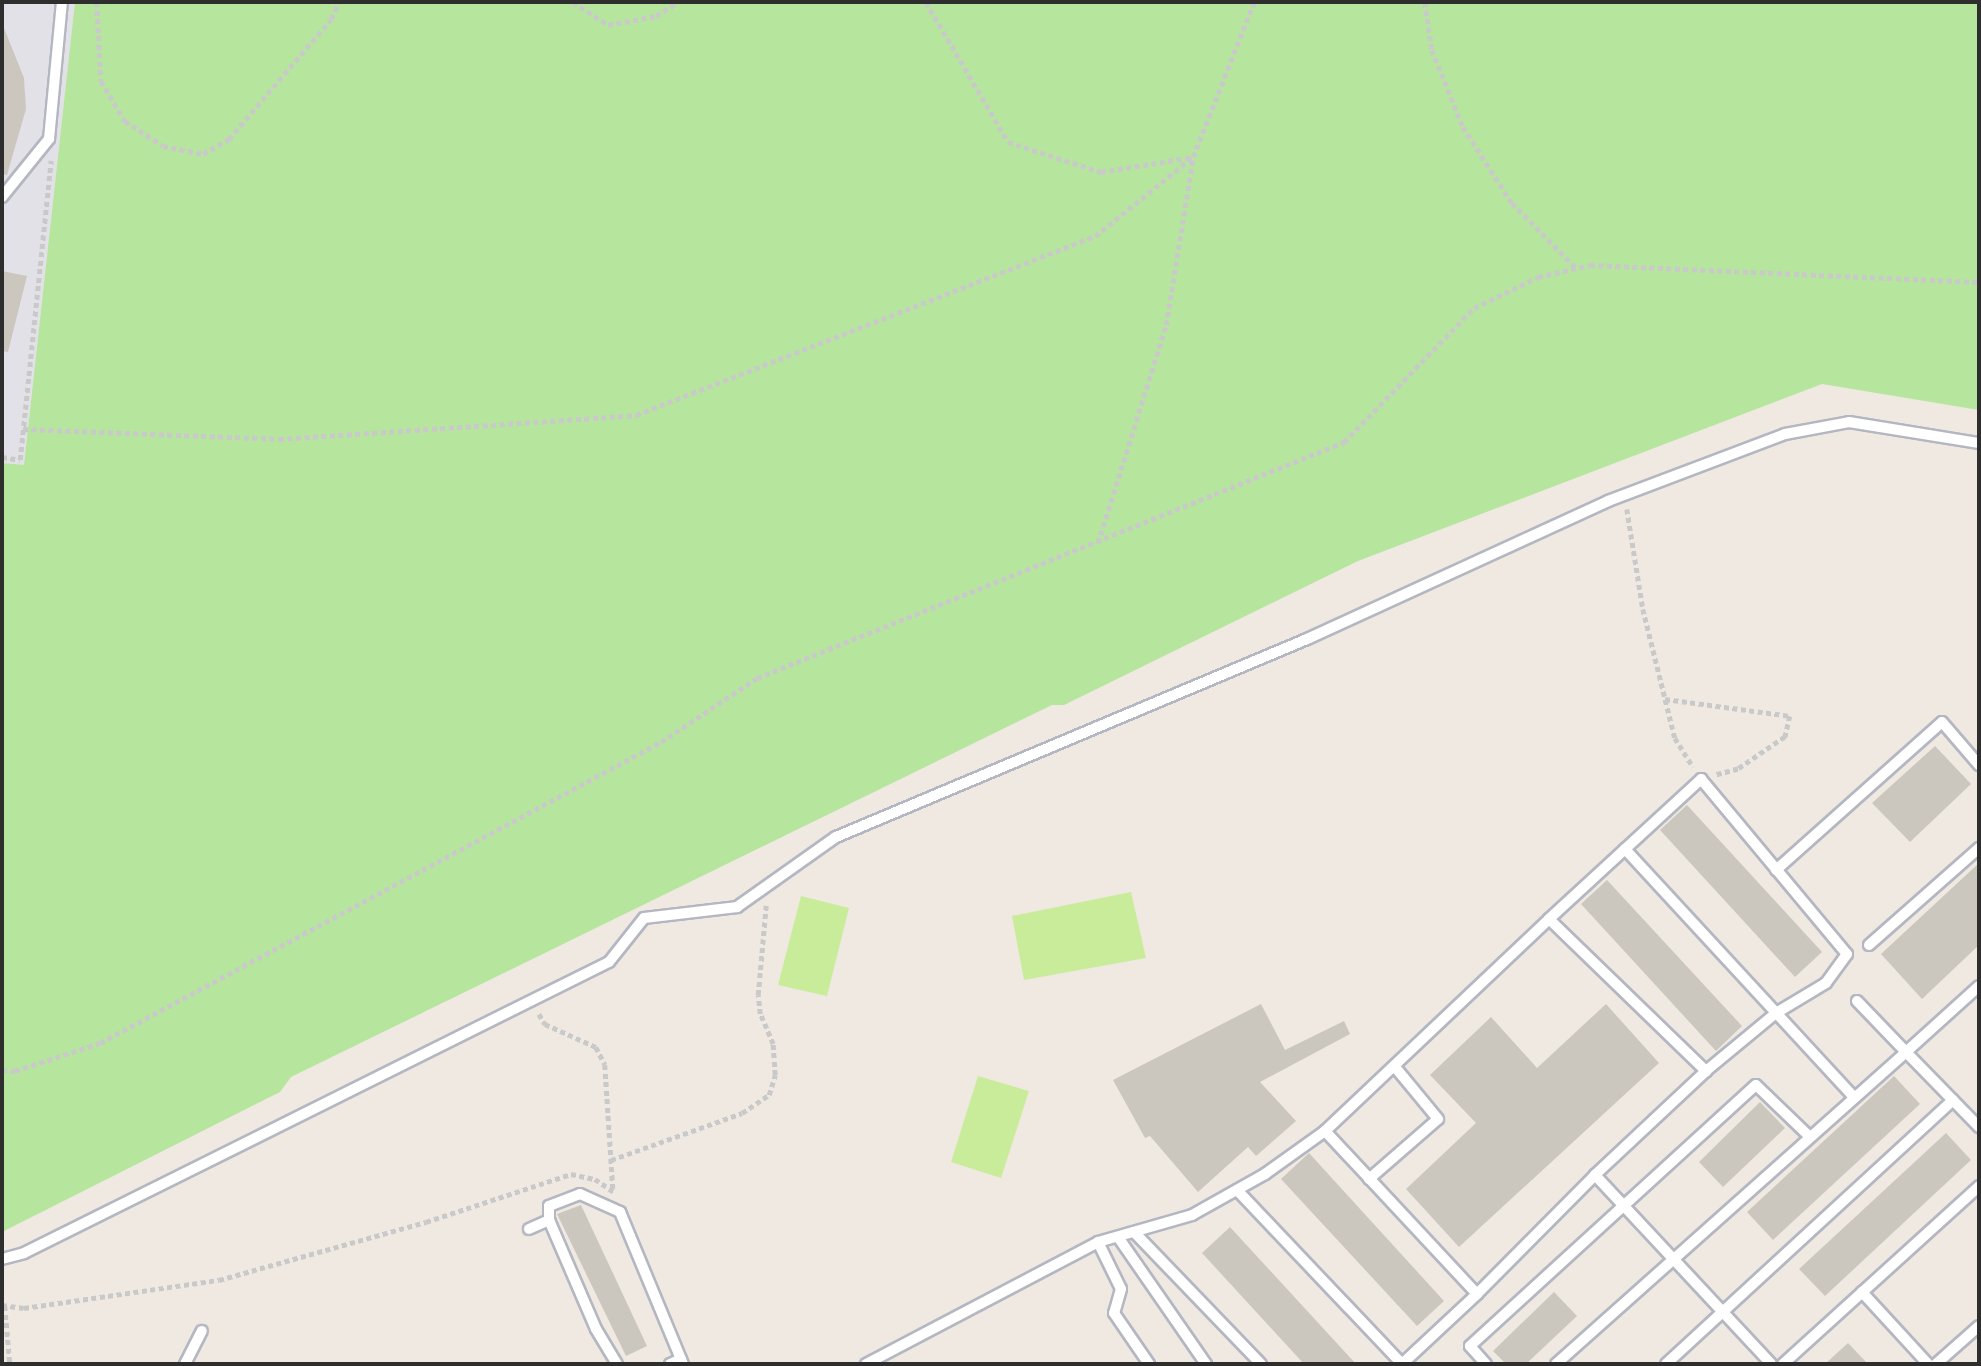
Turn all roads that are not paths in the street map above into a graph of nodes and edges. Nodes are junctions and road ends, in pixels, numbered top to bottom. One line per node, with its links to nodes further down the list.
1 (62, 2): 2 (lane)
2 (2, 197)
3 (1979, 443): 31 (lane)
4 (1979, 765): 7 (lane)
5 (1979, 848): 9 (lane)
6 (1625, 849): 7 (lane); 8 (lane); 12 (lane)
7 (1776, 870): 12 (lane)
8 (1549, 919): 14 (lane); 15 (lane)
9 (1869, 945)
10 (1979, 986): 13 (lane)
11 (1857, 1001): 13 (lane)
12 (1776, 1013): 15 (lane); 16 (lane)
13 (1906, 1052): 16 (lane); 17 (lane)
14 (1395, 1067): 19 (lane); 22 (lane)
15 (1706, 1071): 21 (lane)
16 (1854, 1097): 20 (lane)
17 (1953, 1100): 18 (lane); 35 (lane)
18 (1979, 1127)
19 (1325, 1132): 22 (lane); 24 (lane)
20 (1810, 1137): 25 (lane); 32 (lane)
21 (1595, 1175): 25 (lane); 34 (lane)
22 (1369, 1179): 34 (lane)
23 (1979, 1185): 33 (lane)
24 (1237, 1190): 28 (lane); 46 (lane)
25 (1623, 1206): 32 (lane); 47 (lane)
26 (549, 1220): 27 (lane); 38 (lane); 40 (lane)
27 (529, 1229)
28 (1134, 1232): 29 (lane); 45 (lane)
29 (1118, 1237): 30 (lane); 44 (lane)
30 (1098, 1242): 42 (lane); 43 (lane)
31 (2, 1259)
32 (1673, 1260): 35 (lane); 48 (lane)
33 (1862, 1292): 51 (lane); 52 (lane)
34 (1477, 1294): 46 (lane)
35 (1721, 1312): 49 (lane); 50 (lane)
36 (1979, 1326): 53 (lane)
37 (202, 1331): 39 (lane)
38 (682, 1362): 41 (lane)
39 (186, 1364)
40 (617, 1364)
41 (670, 1364)
42 (866, 1364)
43 (1149, 1364)
44 (1206, 1364)
45 (1261, 1364)
46 (1402, 1364)
47 (1486, 1364)
48 (1556, 1364)
49 (1666, 1364)
50 (1771, 1364)
51 (1783, 1364)
52 (1928, 1364)
53 (1936, 1364)

